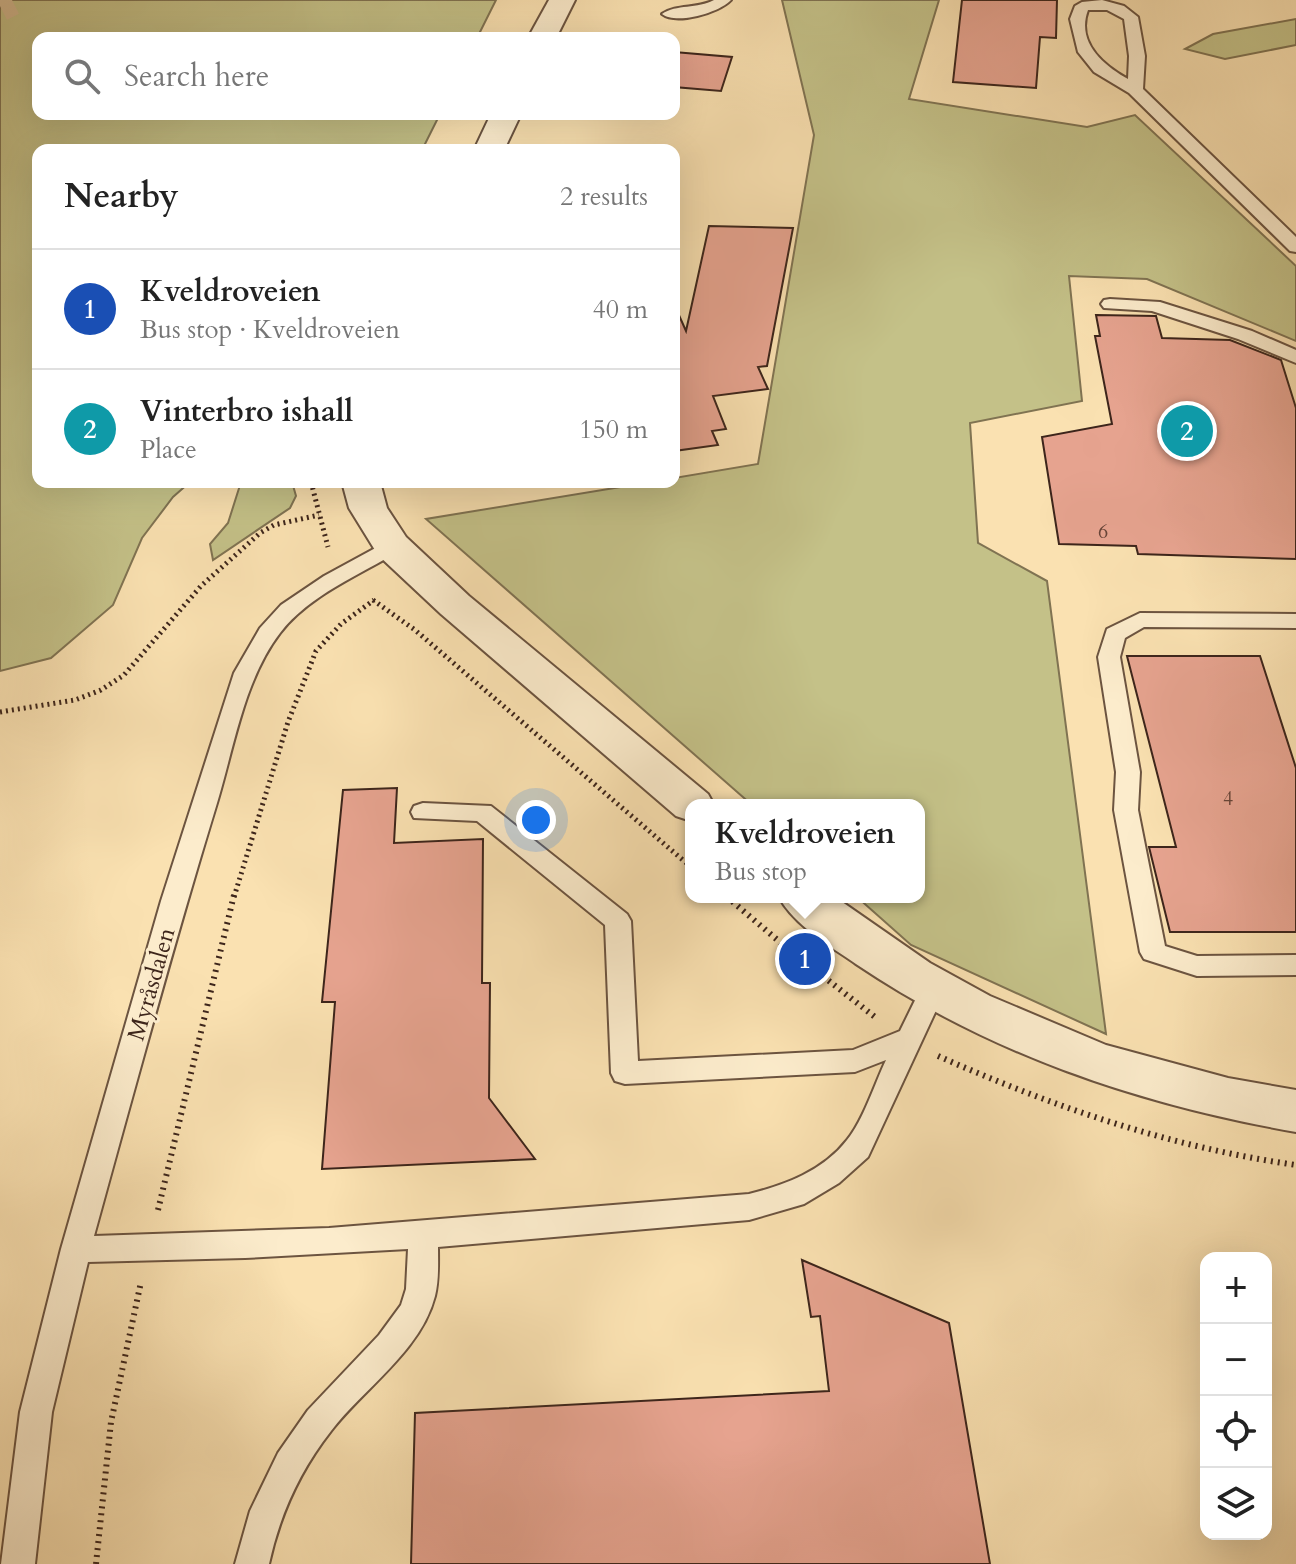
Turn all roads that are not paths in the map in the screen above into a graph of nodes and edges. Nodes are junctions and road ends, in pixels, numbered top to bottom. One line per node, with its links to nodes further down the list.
1 (562, 0): 5 (street)
2 (657, 0): 4 (lane)
3 (724, 0): 4 (lane)
4 (669, 14): 6 (lane)
5 (545, 32)
6 (665, 32)
7 (1135, 90): 7 (lane); 10 (lane)
8 (503, 120): 9 (street)
9 (492, 144)
10 (1296, 247)
11 (1110, 304): 12 (lane)
12 (1296, 357)
13 (363, 488): 14 (street)
14 (392, 546): 16 (street); 24 (lane, Myråsdalen)
15 (1296, 621): 19 (lane)
16 (685, 799)
17 (423, 812): 21 (lane)
18 (809, 903): 20 (street)
19 (1296, 965)
20 (932, 991): 21 (lane); 22 (street)
21 (908, 1039): 23 (lane)
22 (1296, 1111)
23 (423, 1237): 24 (lane); 26 (lane)
24 (76, 1249): 25 (lane, Myråsdalen)
25 (18, 1564)
26 (252, 1564)

